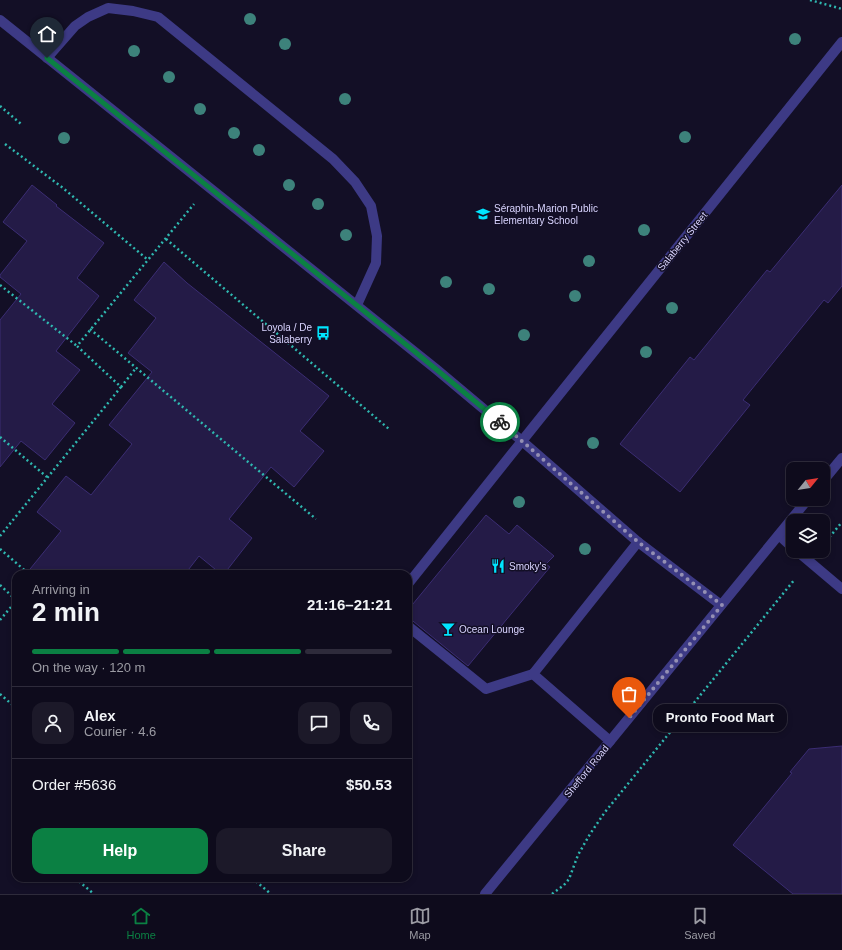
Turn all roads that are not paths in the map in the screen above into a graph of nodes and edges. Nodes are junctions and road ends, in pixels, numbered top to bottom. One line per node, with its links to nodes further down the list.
1 (0, 20): 3 (street)
2 (842, 42): 5 (street, Salaberry Street)
3 (47, 58): 4 (street); 4 (street)
4 (357, 305): 5 (street)
5 (522, 441): 10 (street); 13 (street, Salaberry Street)
6 (842, 458): 7 (street)
7 (830, 473)
8 (802, 506): 9 (street, Shefford Road)
9 (779, 535): 11 (street); 15 (street, Shefford Road)
10 (638, 542): 15 (street); 17 (street)
11 (786, 542)
12 (805, 558): 14 (street)
13 (412, 579)
14 (842, 589)
15 (722, 605): 18 (street, Shefford Road)
16 (412, 629): 17 (street)
17 (533, 674): 18 (street)
18 (610, 741): 19 (street, Shefford Road)
19 (485, 894)

